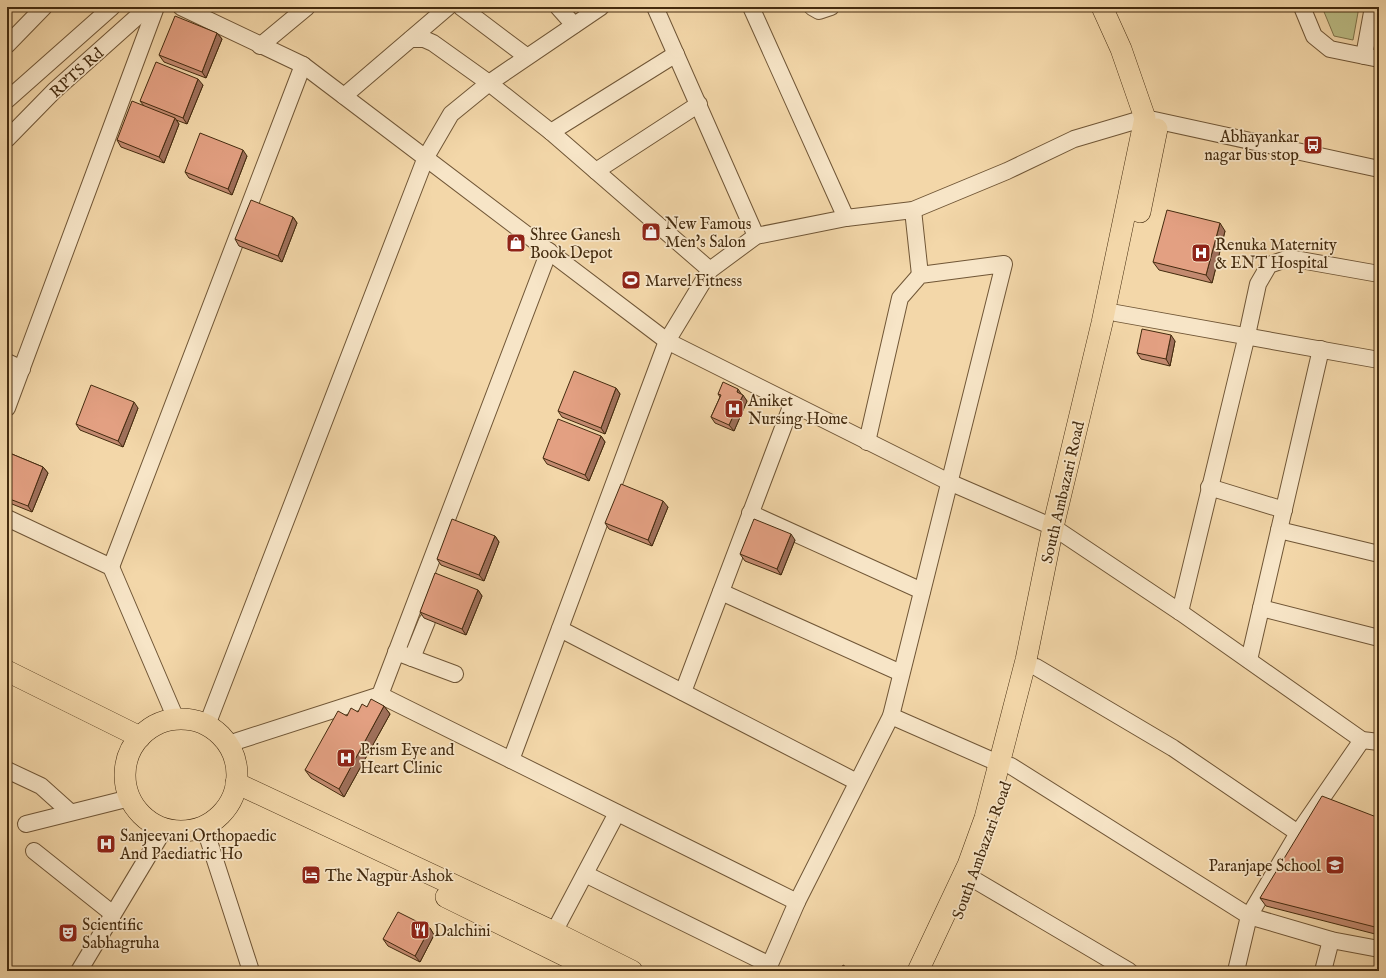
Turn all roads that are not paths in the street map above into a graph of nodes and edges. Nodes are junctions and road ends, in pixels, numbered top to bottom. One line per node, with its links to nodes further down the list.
1 (44, 7): 21 (street)
2 (112, 7): 29 (street)
3 (148, 7): 33 (street, RPTS Rd)
4 (156, 7): 50 (street)
5 (180, 7): 22 (street)
6 (307, 7): 22 (street)
7 (448, 7): 20 (street)
8 (461, 7): 24 (street)
9 (558, 7): 19 (street)
10 (601, 7): 19 (street)
11 (655, 7): 23 (street)
12 (751, 7): 38 (street)
13 (812, 7): 14 (street)
14 (831, 7)
15 (1102, 7): 31 (main road)
16 (1114, 7): 31 (main road)
17 (1302, 7): 25 (street)
18 (1373, 7): 25 (street)
19 (574, 24): 24 (street)
20 (411, 39): 27 (street); 28 (street)
21 (7, 46)
22 (260, 46): 26 (street)
23 (676, 54): 30 (street); 32 (street)
24 (526, 56): 27 (street)
25 (1371, 58)
26 (303, 65): 28 (street); 62 (street)
27 (488, 83): 32 (street); 34 (street)
28 (344, 96): 34 (street)
29 (7, 100)
30 (699, 104): 36 (street); 39 (street)
31 (1152, 119): 35 (street); 37 (street); 44 (main road, South Ambazari Road); 60 (main road, South Ambazari Road)
32 (552, 132): 36 (street)
33 (7, 139)
34 (426, 157): 40 (street); 82 (street)
35 (1379, 169)
36 (596, 170): 41 (street)
37 (914, 210): 38 (street); 42 (street)
38 (846, 218): 39 (street)
39 (756, 236): 41 (street)
40 (549, 251): 46 (street); 70 (street)
41 (710, 270): 46 (street)
42 (920, 274): 53 (street); 54 (street)
43 (1379, 274): 45 (street)
44 (1116, 313): 45 (street); 60 (main road, South Ambazari Road)
45 (1247, 336): 47 (street); 55 (street)
46 (667, 341): 51 (street); 68 (street)
47 (1321, 349): 48 (street); 56 (street)
48 (1379, 360)
49 (7, 362): 50 (street)
50 (22, 369): 52 (street)
51 (792, 404): 53 (street); 57 (street)
52 (7, 408)
53 (867, 442): 54 (street)
54 (949, 482): 60 (street); 63 (street)
55 (1209, 487): 56 (street); 66 (street)
56 (1284, 510): 59 (street)
57 (750, 513): 63 (street); 64 (street)
58 (7, 518): 62 (street)
59 (1279, 530): 61 (street); 65 (street)
60 (1058, 531): 66 (street); 73 (main road, South Ambazari Road); 88 (main road, South Ambazari Road)
61 (1379, 554)
62 (111, 567): 81 (street)
63 (922, 591): 75 (street)
64 (721, 592): 75 (street); 78 (street)
65 (1261, 608): 69 (street); 72 (street)
66 (1180, 612): 72 (street)
67 (427, 621): 71 (street)
68 (560, 629): 78 (street); 87 (street)
69 (1379, 638)
70 (396, 652): 71 (street); 79 (street)
71 (412, 658): 76 (street)
72 (1249, 660): 83 (street)
73 (1036, 668): 88 (main road, South Ambazari Road); 98 (street)
74 (7, 671): 84 (main road)
75 (901, 673): 80 (street)
76 (455, 674)
77 (7, 686): 84 (main road)
78 (683, 692): 90 (street)
79 (380, 695): 86 (street); 87 (street)
80 (891, 716): 88 (street); 90 (street)
81 (176, 719): 82 (main road); 84 (main road)
82 (206, 725): 86 (main road)
83 (1362, 740): 85 (street); 98 (street)
84 (136, 742): 92 (main road)
85 (1379, 742)
86 (228, 744): 91 (main road)
87 (511, 760): 94 (street)
88 (1005, 764): 101 (main road, South Ambazari Road); 104 (street); 114 (main road, South Ambazari Road)
89 (7, 770): 93 (street)
90 (857, 782): 102 (street)
91 (234, 789): 96 (main road); 105 (main road); 112 (main road)
92 (130, 798): 93 (street); 97 (main road)
93 (70, 812): 95 (street)
94 (617, 813): 100 (street); 102 (street)
95 (26, 824)
96 (204, 826): 97 (main road); 111 (street)
97 (165, 828): 103 (street)
98 (1298, 833): 104 (street)
99 (34, 851): 103 (street)
100 (585, 874): 105 (street); 109 (street)
101 (973, 879): 108 (street); 115 (main road, South Ambazari Road)
102 (797, 902): 109 (street)
103 (113, 914): 110 (street)
104 (1249, 916): 106 (street); 117 (street)
105 (554, 932): 113 (main road)
106 (1331, 940): 107 (street); 118 (street)
107 (1379, 948)
108 (1105, 965): 116 (street)
109 (769, 968)
110 (79, 971)
111 (251, 971)
112 (596, 971)
113 (632, 971)
114 (918, 971)
115 (932, 971)
116 (1129, 971)
117 (1236, 971)
118 (1323, 971)

